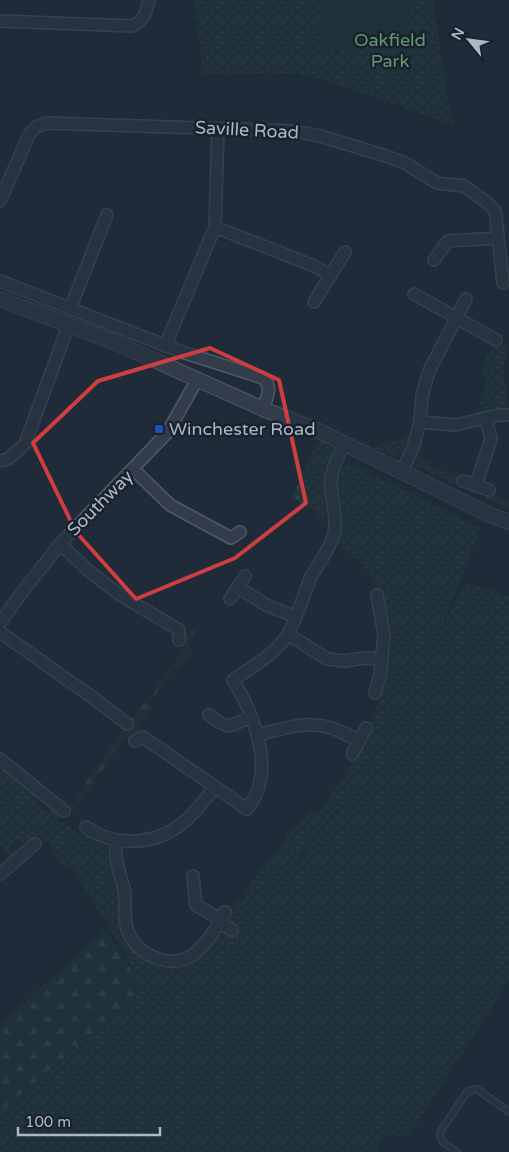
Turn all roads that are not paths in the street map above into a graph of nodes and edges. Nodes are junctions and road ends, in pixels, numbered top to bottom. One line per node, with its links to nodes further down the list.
1 (149, 0): 2 (street)
2 (0, 21)
3 (218, 129): 4 (street, Saville Road); 7 (street); 8 (street, Saville Road)
4 (4, 178): 5 (street, Saville Road)
5 (0, 201)
6 (107, 215): 18 (street)
7 (215, 227): 11 (street); 22 (street)
8 (498, 238): 10 (street); 13 (street, Saville Road)
9 (344, 252): 11 (street)
10 (434, 260)
11 (330, 275): 17 (street)
12 (0, 281): 18 (street)
13 (503, 283)
14 (414, 294): 19 (street)
15 (0, 299): 20 (street)
16 (466, 299): 19 (street)
17 (314, 302)
18 (70, 308): 22 (street)
19 (457, 318): 21 (street); 27 (street)
20 (69, 324): 23 (street); 29 (street)
21 (496, 340)
22 (165, 346): 24 (street)
23 (197, 380): 24 (street); 30 (street, Southway)
24 (263, 409): 28 (street)
25 (509, 415): 26 (street)
26 (486, 418): 27 (street); 33 (street)
27 (420, 422): 31 (street)
28 (344, 444): 31 (street); 42 (street)
29 (0, 461)
30 (133, 469): 36 (street); 37 (street, Southway)
31 (402, 471): 35 (street)
32 (463, 481): 33 (street)
33 (476, 485): 34 (street)
34 (489, 490)
35 (509, 522)
36 (234, 539)
37 (60, 544): 43 (street, Southway); 44 (street)
38 (244, 576): 39 (street)
39 (238, 587): 41 (street); 42 (street)
40 (377, 595): 47 (street)
41 (230, 599)
42 (296, 617): 46 (street)
43 (0, 623)
44 (182, 631)
45 (0, 632): 51 (street)
46 (288, 634): 47 (street); 50 (street)
47 (382, 659): 48 (street)
48 (375, 693)
49 (209, 715): 50 (street)
50 (251, 717): 53 (street)
51 (127, 724)
52 (366, 728): 55 (street)
53 (258, 735): 55 (street); 58 (street)
54 (135, 741): 58 (street)
55 (359, 741): 56 (street)
56 (352, 754)
57 (0, 759): 59 (street)
58 (214, 788): 61 (street)
59 (64, 810)
60 (86, 827): 61 (street)
61 (117, 841): 65 (street)
62 (35, 844): 63 (street)
63 (0, 874)
64 (193, 876): 65 (street)
65 (222, 918): 66 (street)
66 (232, 930)
67 (509, 1112): 68 (lane)
68 (457, 1152)

